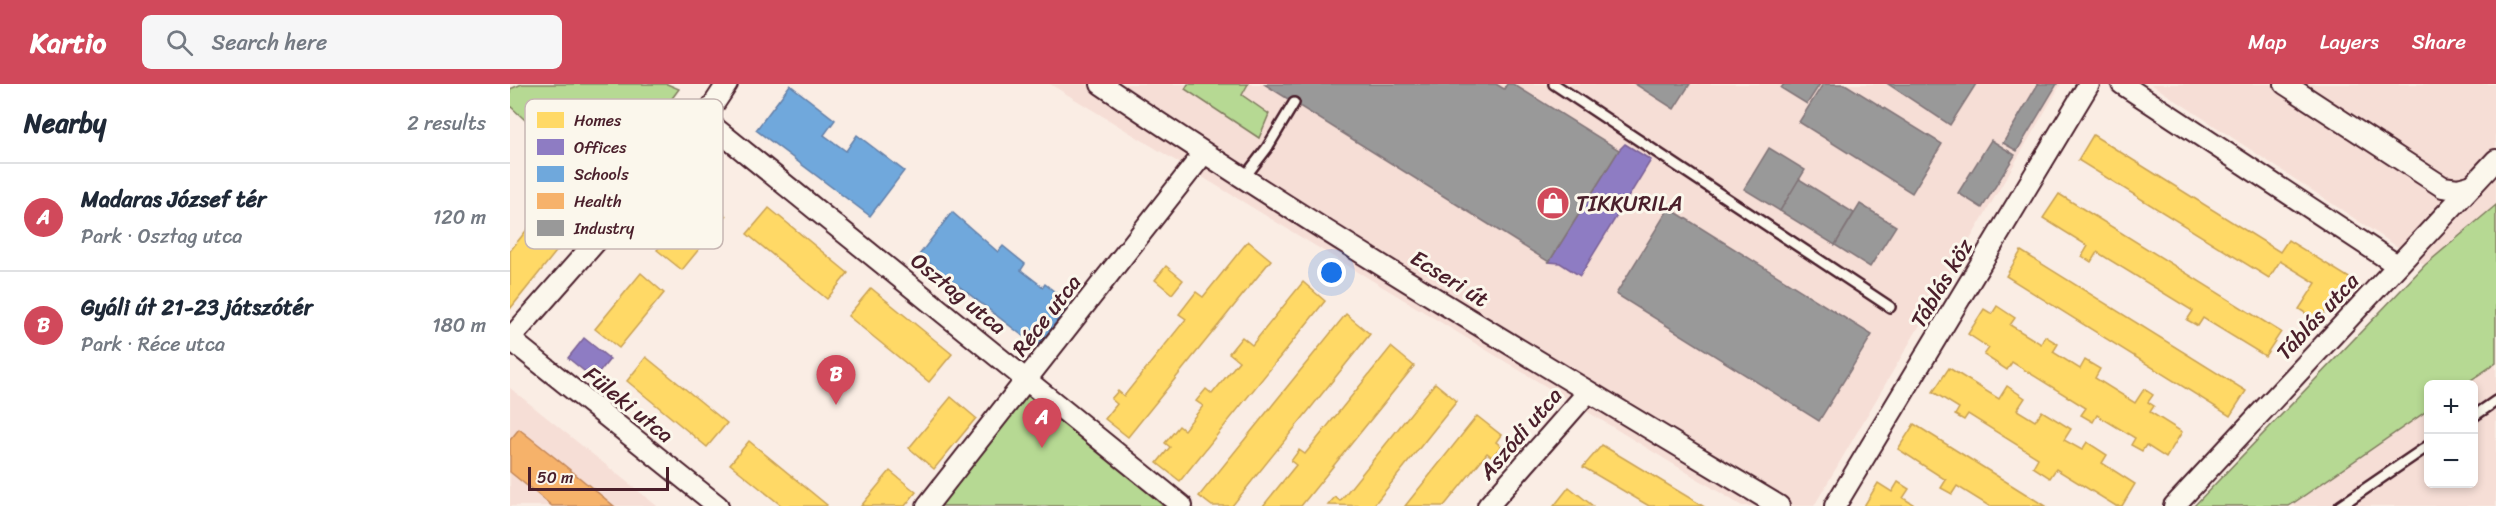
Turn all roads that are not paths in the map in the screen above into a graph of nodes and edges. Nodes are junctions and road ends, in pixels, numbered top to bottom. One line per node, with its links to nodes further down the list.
1 (727, 84): 7 (street)
2 (1101, 84): 10 (street, Ecseri út)
3 (1554, 84): 16 (lane)
4 (2089, 84): 28 (street, Táblás köz)
5 (2122, 84): 15 (street)
6 (2285, 84): 13 (street)
7 (717, 99)
8 (1294, 103): 12 (lane)
9 (723, 134): 18 (street, Osztag utca)
10 (1204, 153): 12 (street, Ecseri út); 18 (street, Réce utca)
11 (2496, 160): 13 (street, Táblás utca)
12 (1244, 178): 19 (street, Ecseri út)
13 (2473, 185): 15 (street, Táblás utca)
14 (589, 249): 17 (street)
15 (2397, 265): 29 (street, Táblás utca)
16 (1890, 307)
17 (510, 339): 23 (street, Füleki utca)
18 (1027, 379): 24 (street, Réce utca); 25 (street, Osztag utca)
19 (1588, 392): 26 (street, Aszódi utca); 27 (street, Ecseri út)
20 (2496, 401): 21 (lane)
21 (2478, 413)
22 (2424, 449): 30 (lane)
23 (718, 506)
24 (927, 506)
25 (1182, 506)
26 (1488, 506)
27 (1779, 506)
28 (1835, 506)
29 (2174, 506)
30 (2340, 506)

